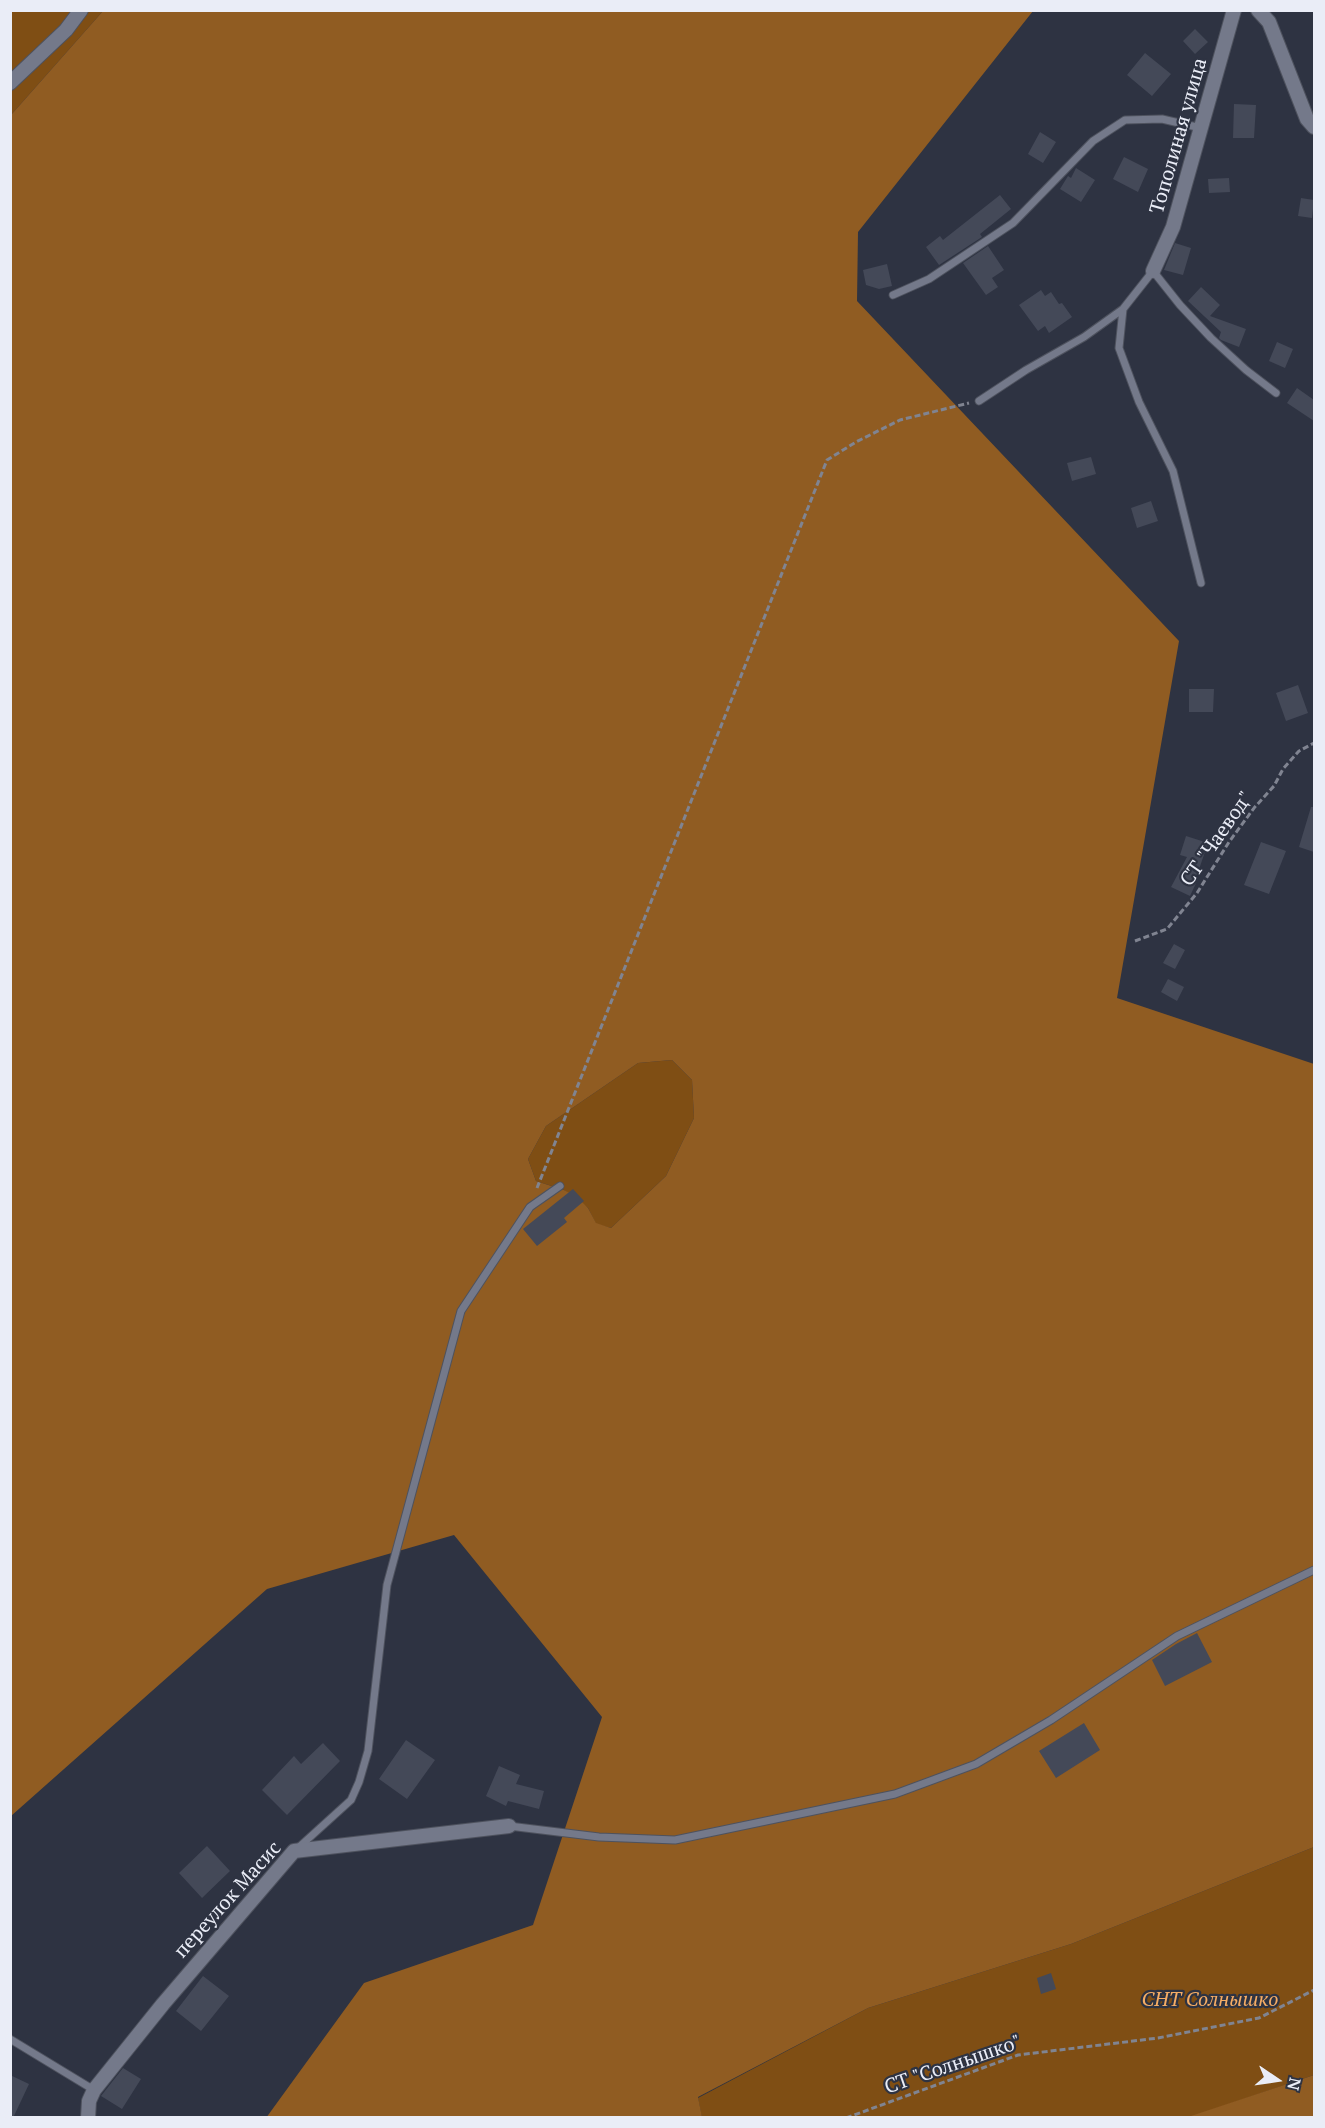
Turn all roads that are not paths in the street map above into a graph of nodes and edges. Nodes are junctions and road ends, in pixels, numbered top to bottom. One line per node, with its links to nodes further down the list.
1 (81, 10): 4 (street)
2 (1234, 10): 6 (street, Тополиная улица)
3 (1258, 10): 5 (street)
4 (10, 83)
5 (1314, 127)
6 (1201, 128): 7 (street, Тополиная улица); 8 (lane)
7 (1153, 271): 9 (lane); 10 (lane)
8 (892, 295)
9 (1123, 309): 11 (lane); 12 (lane)
10 (1276, 393)
11 (979, 401)
12 (1201, 584)
13 (560, 1186): 16 (lane)
14 (1314, 1570): 15 (lane)
15 (509, 1826): 16 (street, переулок Масис)
16 (294, 1851): 18 (street, переулок Масис)
17 (10, 2039): 18 (lane)
18 (94, 2090): 19 (street, переулок Масис)
19 (88, 2118)

